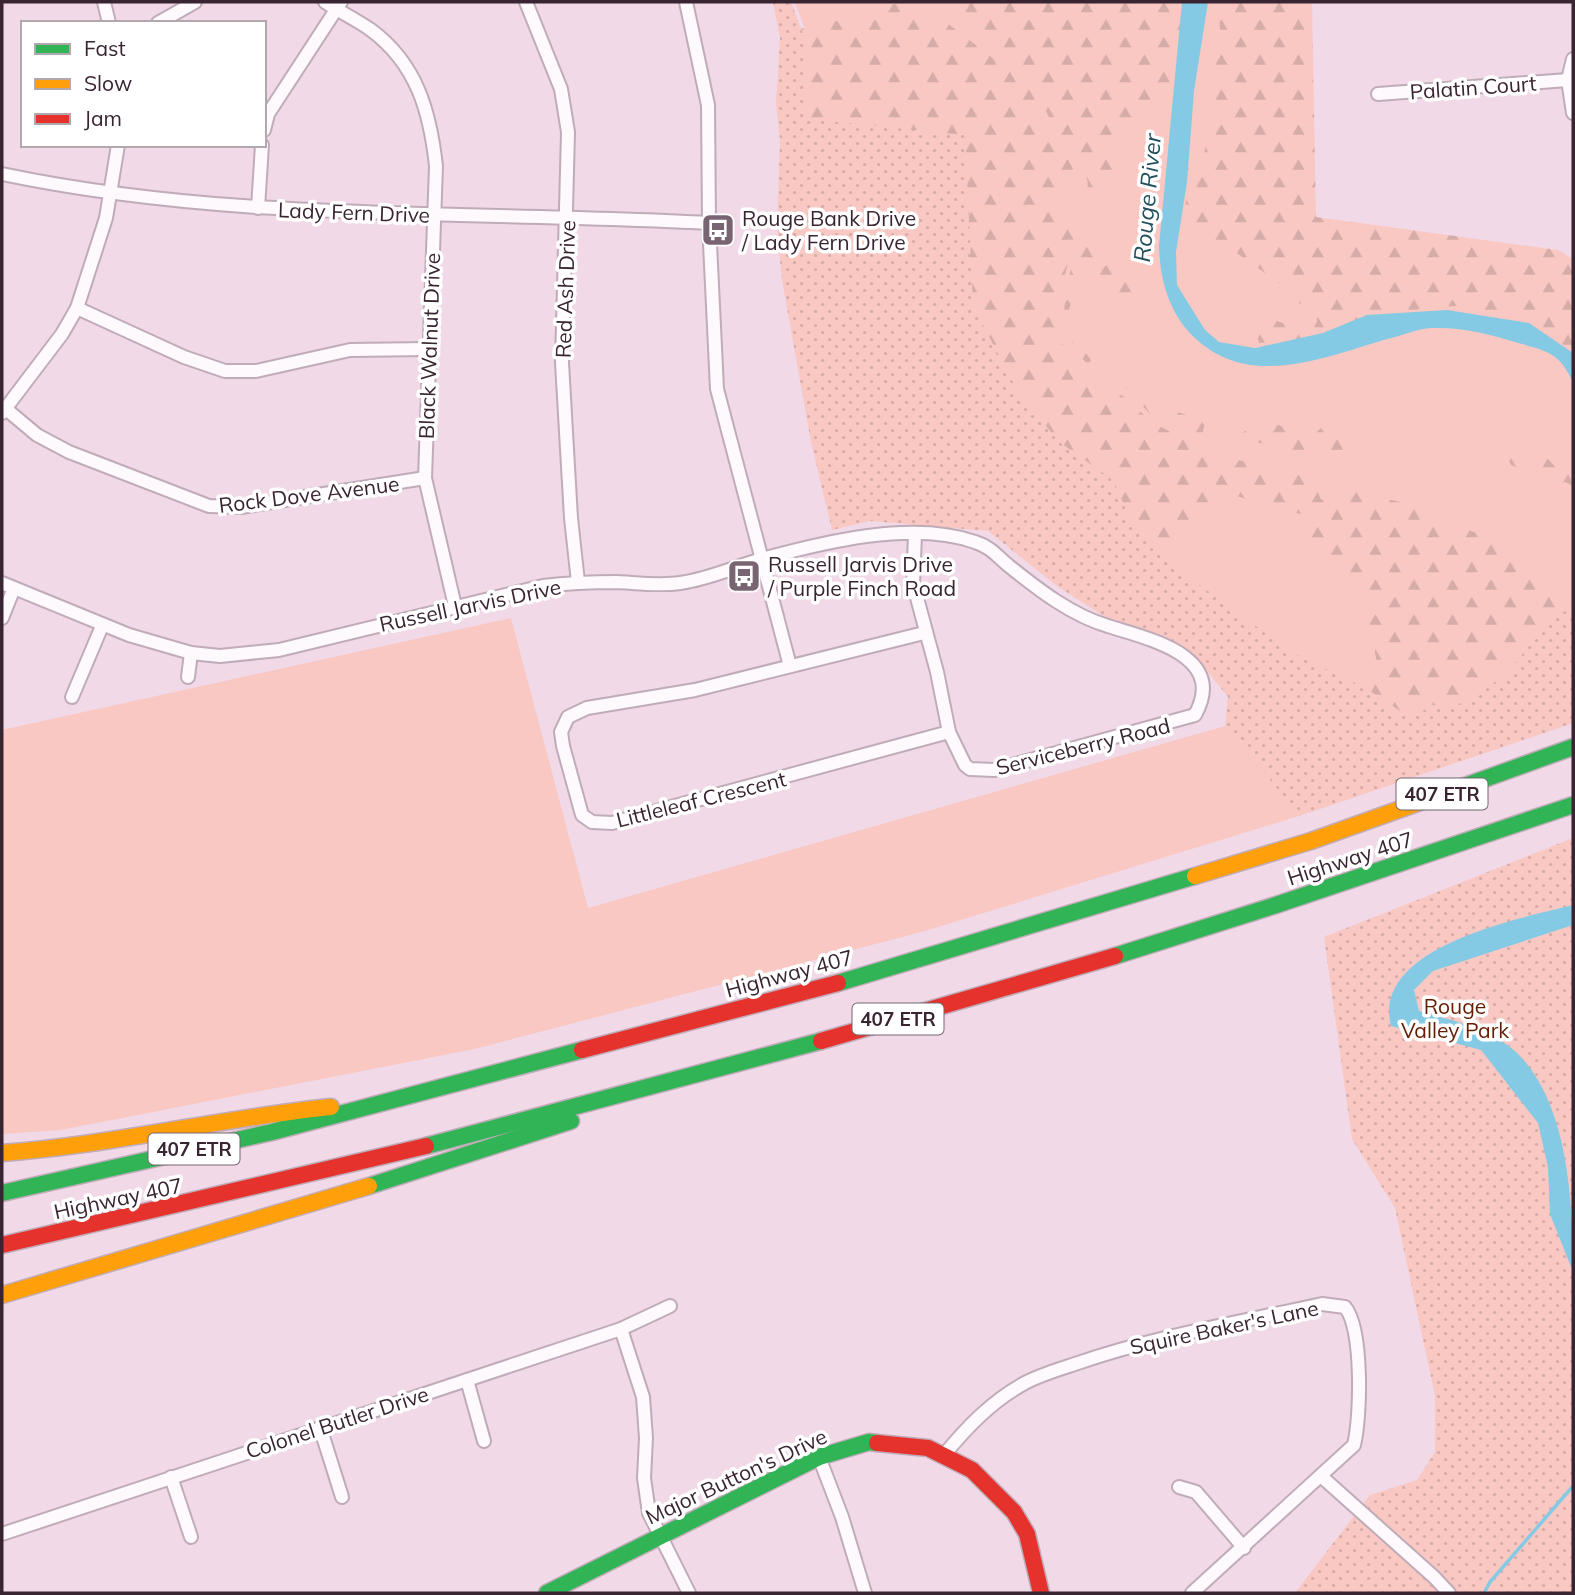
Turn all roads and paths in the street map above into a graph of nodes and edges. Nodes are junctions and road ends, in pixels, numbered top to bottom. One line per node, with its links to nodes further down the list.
1 (104, 2): 6 (street)
2 (195, 2): 7 (street)
3 (526, 2): 18 (street, Red Ash Drive)
4 (686, 2): 20 (street)
5 (334, 4): 12 (street); 19 (street, Black Walnut Drive)
6 (109, 21)
7 (162, 21)
8 (1573, 59): 9 (street)
9 (1568, 79): 10 (street, Palatin Court); 11 (street)
10 (1378, 94)
11 (1573, 113)
12 (266, 122)
13 (118, 147): 16 (street)
14 (262, 147): 17 (street)
15 (2, 174): 16 (street, Lady Fern Drive)
16 (112, 193): 17 (street, Lady Fern Drive); 21 (street)
17 (258, 208): 19 (street, Lady Fern Drive)
18 (568, 215): 19 (street, Lady Fern Drive); 20 (street, Lady Fern Drive); 27 (street, Red Ash Drive)
19 (433, 216): 22 (street, Black Walnut Drive)
20 (709, 222): 26 (street)
21 (77, 308): 22 (street); 23 (street)
22 (428, 349): 24 (street, Black Walnut Drive)
23 (4, 411): 24 (street, Rock Dove Avenue)
24 (425, 478): 29 (street, Black Walnut Drive)
25 (915, 535): 26 (street, Russell Jarvis Drive); 32 (street); 37 (street, Russell Jarvis Drive)
26 (762, 559): 27 (street, Russell Jarvis Drive); 34 (street)
27 (578, 582): 29 (street, Russell Jarvis Drive)
28 (8, 585): 30 (street); 31 (street, Russell Jarvis Drive)
29 (455, 607): 33 (street, Russell Jarvis Drive)
30 (2, 618)
31 (102, 626): 33 (street, Russell Jarvis Drive); 36 (street)
32 (924, 633): 34 (street, Littleleaf Crescent); 38 (street)
33 (191, 653): 35 (street)
34 (790, 666): 38 (street, Littleleaf Crescent)
35 (188, 677)
36 (72, 697)
37 (1195, 715): 38 (street, Serviceberry Road)
38 (949, 732)
39 (1573, 747): 42 (main road, Highway 407 / 407 ETR)
40 (1573, 804): 41 (main road, Highway 407 / 407 ETR)
41 (617, 1098): 45 (main road, Highway 407 / 407 ETR); 46 (main road)
42 (385, 1103): 43 (main road); 44 (main road, Highway 407 / 407 ETR)
43 (2, 1153)
44 (2, 1193)
45 (2, 1245)
46 (2, 1295)
47 (670, 1307): 48 (street, Colonel Butler Drive)
48 (621, 1329): 49 (street, Colonel Butler Drive); 59 (street)
49 (467, 1380): 50 (street, Colonel Butler Drive); 51 (street)
50 (320, 1427): 54 (street, Colonel Butler Drive); 57 (street)
51 (484, 1441)
52 (944, 1455): 53 (main road, Major Button's Drive); 55 (street, Squire Baker's Lane); 65 (main road, Major Button's Drive)
53 (819, 1457): 59 (main road, Major Button's Drive); 64 (street)
54 (171, 1477): 58 (street, Colonel Butler Drive); 60 (street)
55 (1322, 1477): 61 (street, Squire Baker's Lane); 67 (street)
56 (1179, 1487): 61 (street)
57 (342, 1497)
58 (2, 1534)
59 (659, 1535): 62 (main road, Major Button's Drive); 63 (street)
60 (191, 1536)
61 (1244, 1548): 66 (street, Squire Baker's Lane)
62 (547, 1593)
63 (689, 1593)
64 (865, 1593)
65 (1041, 1593)
66 (1192, 1593)
67 (1448, 1593)

